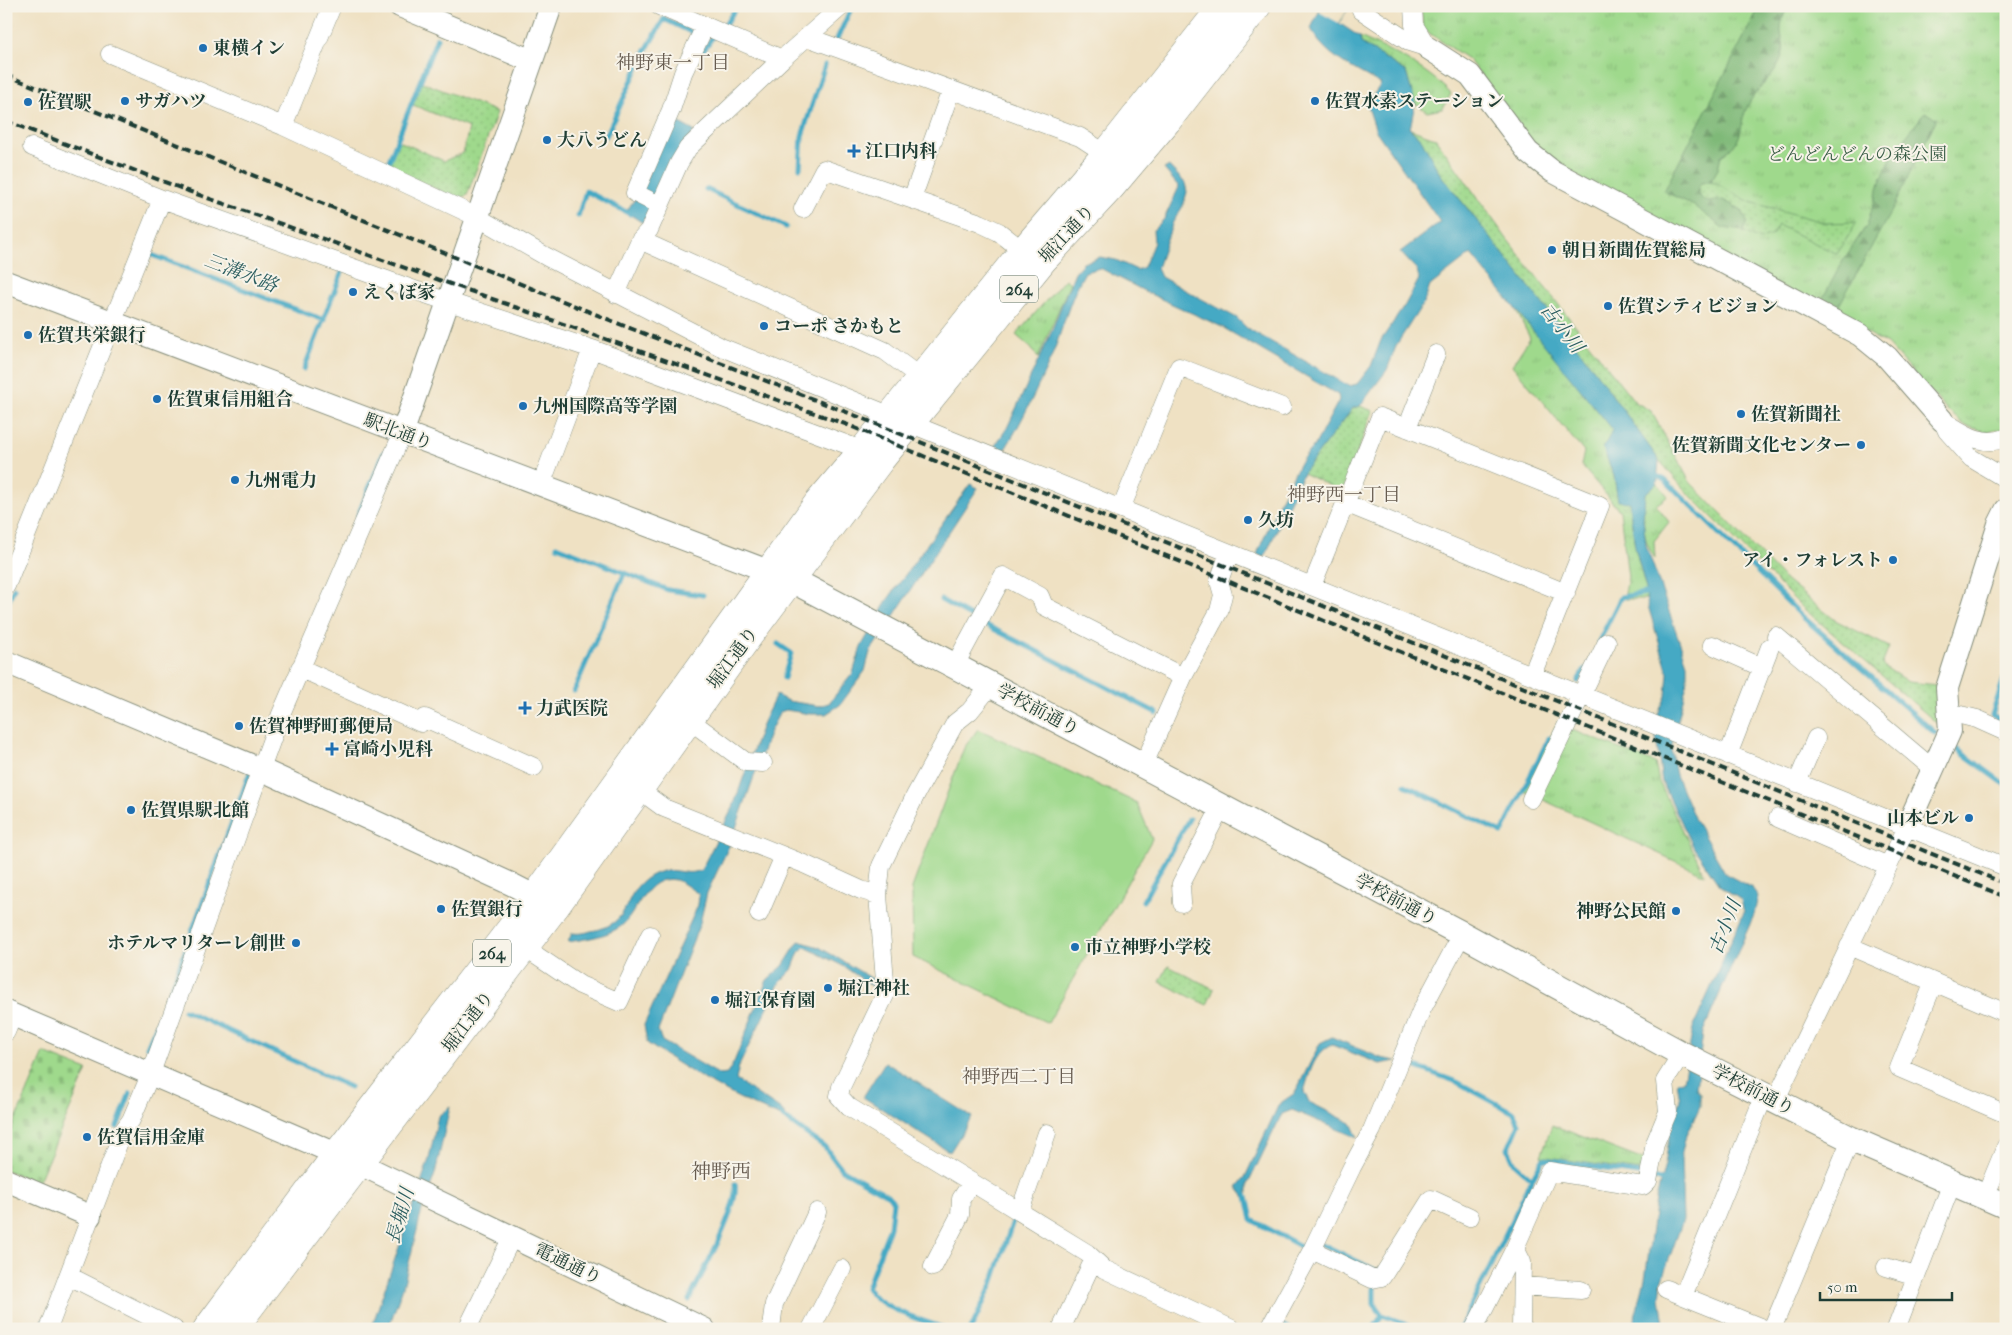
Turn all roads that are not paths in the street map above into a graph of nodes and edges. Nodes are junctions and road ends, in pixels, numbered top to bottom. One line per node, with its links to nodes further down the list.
1 (332, 6): 17 (street)
2 (400, 6): 15 (street)
3 (551, 6): 15 (street)
4 (659, 6): 10 (street)
5 (842, 6): 11 (street)
6 (1223, 6): 19 (highway, 堀江通り / 264)
7 (1257, 6): 35 (highway, 堀江通り / 264)
8 (1360, 6): 12 (street)
9 (1413, 6): 12 (street)
10 (705, 26): 14 (street); 22 (street)
11 (807, 37): 14 (street); 16 (street)
12 (1428, 48): 36 (street)
13 (110, 54): 17 (street)
14 (782, 59): 22 (street)
15 (532, 61): 24 (street)
16 (951, 90): 19 (street); 21 (street)
17 (283, 126): 24 (street)
18 (32, 147): 20 (street)
19 (1106, 154): 26 (highway, 堀江通り / 264)
20 (162, 199): 29 (street); 30 (street)
21 (912, 199): 23 (street); 26 (street)
22 (659, 205): 25 (street)
23 (803, 209)
24 (477, 217): 28 (street); 29 (street)
25 (640, 240): 28 (street); 33 (street)
26 (1023, 251): 33 (highway, 堀江通り / 264)
27 (7, 283): 30 (street, 駅北通り)
28 (616, 294): 35 (street)
29 (447, 301): 31 (street); 38 (street)
30 (112, 323): 38 (street, 駅北通り); 48 (street)
31 (592, 349): 40 (street); 42 (street)
32 (1436, 354): 37 (street)
33 (921, 378): 35 (highway, 堀江通り / 264)
34 (1282, 406): 44 (street)
35 (899, 420): 40 (highway, 堀江通り / 264); 44 (street)
36 (1942, 420): 39 (street); 41 (street)
37 (1407, 428): 43 (street); 50 (street)
38 (402, 434): 42 (street, 駅北通り); 55 (street)
39 (2006, 438)
40 (873, 454): 47 (highway, 堀江通り / 264)
41 (2004, 475)
42 (541, 485): 47 (street, 駅北通り)
43 (1345, 503): 49 (street); 50 (street)
44 (1121, 509): 46 (street)
45 (2006, 510): 61 (street)
46 (1229, 553): 49 (street); 58 (street)
47 (780, 575): 54 (main road, 学校前通り); 62 (highway, 堀江通り / 264); 81 (highway, 堀江通り / 264)
48 (6, 586)
49 (1312, 586): 57 (street)
50 (1566, 592): 57 (street)
51 (1608, 642): 60 (street)
52 (1712, 645): 56 (street)
53 (6, 662): 69 (street)
54 (955, 665): 58 (street); 59 (main road, 学校前通り)
55 (300, 668): 68 (street); 69 (street)
56 (1762, 668): 65 (street); 70 (street)
57 (1532, 675): 60 (street)
58 (1183, 677): 67 (street)
59 (991, 685): 67 (main road, 学校前通り); 80 (street)
60 (1582, 696): 65 (street); 73 (street)
61 (1948, 712): 63 (street); 70 (street)
62 (688, 719): 66 (street); 72 (highway, 堀江通り / 264)
63 (2006, 732)
64 (1816, 738): 71 (street)
65 (1728, 755): 71 (street)
66 (754, 763)
67 (1143, 766): 74 (main road, 学校前通り)
68 (534, 767)
69 (260, 769): 81 (street); 92 (street)
70 (1932, 770): 76 (street)
71 (1797, 783): 76 (street)
72 (638, 789): 77 (street); 81 (highway, 堀江通り / 264)
73 (1531, 799)
74 (1221, 807): 82 (street); 84 (main road, 学校前通り)
75 (1778, 818): 78 (street)
76 (1907, 827): 78 (street); 79 (street)
77 (784, 856): 80 (street); 83 (street)
78 (1888, 866): 86 (street)
79 (2006, 867)
80 (878, 895): 100 (street)
81 (546, 902): 87 (highway, 堀江通り / 264); 98 (highway, 堀江通り / 264)
82 (1182, 903)
83 (759, 914)
84 (1462, 934): 91 (main road, 学校前通り); 109 (street)
85 (650, 935): 87 (street)
86 (1849, 946): 88 (street); 93 (street)
87 (524, 948): 98 (highway, 堀江通り / 264)
88 (1934, 982): 89 (street); 94 (street)
89 (2006, 1013)
90 (9, 1020): 92 (street, 電通通り)
91 (1682, 1054): 93 (main road, 学校前通り); 108 (street)
92 (151, 1074): 98 (street, 電通通り); 105 (street)
93 (1770, 1098): 96 (main road, 学校前通り); 119 (street)
94 (2006, 1114)
95 (1047, 1133): 103 (street)
96 (1851, 1139): 101 (main road, 学校前通り); 135 (street)
97 (2006, 1146): 102 (street)
98 (349, 1159): 107 (street, 電通通り); 124 (highway, 堀江通り / 264); 125 (highway, 堀江通り / 264)
99 (6, 1180): 105 (street)
100 (972, 1182): 103 (street); 111 (street)
101 (1952, 1183): 102 (main road, 学校前通り); 115 (street)
102 (1995, 1201)
103 (1020, 1211): 110 (street)
104 (817, 1212): 127 (street)
105 (90, 1216): 114 (street)
106 (1470, 1217): 109 (street)
107 (512, 1237): 120 (street, 電通通り); 126 (street)
108 (1514, 1248): 116 (street); 132 (street)
109 (1312, 1250): 131 (street)
110 (1093, 1261): 129 (street); 130 (street)
111 (933, 1267)
112 (1886, 1267): 115 (street)
113 (842, 1269): 128 (street)
114 (69, 1276): 122 (street); 123 (street)
115 (1916, 1276): 121 (street)
116 (1522, 1286): 118 (street); 133 (street)
117 (1666, 1289): 119 (street)
118 (1581, 1290)
119 (1683, 1296): 134 (street)
120 (694, 1326)
121 (1897, 1326)
122 (48, 1329)
123 (174, 1329)
124 (207, 1329)
125 (233, 1329)
126 (467, 1329)
127 (771, 1329)
128 (811, 1329)
129 (1061, 1329)
130 (1232, 1329)
131 (1269, 1329)
132 (1474, 1329)
133 (1521, 1329)
134 (1765, 1329)
135 (1772, 1329)

